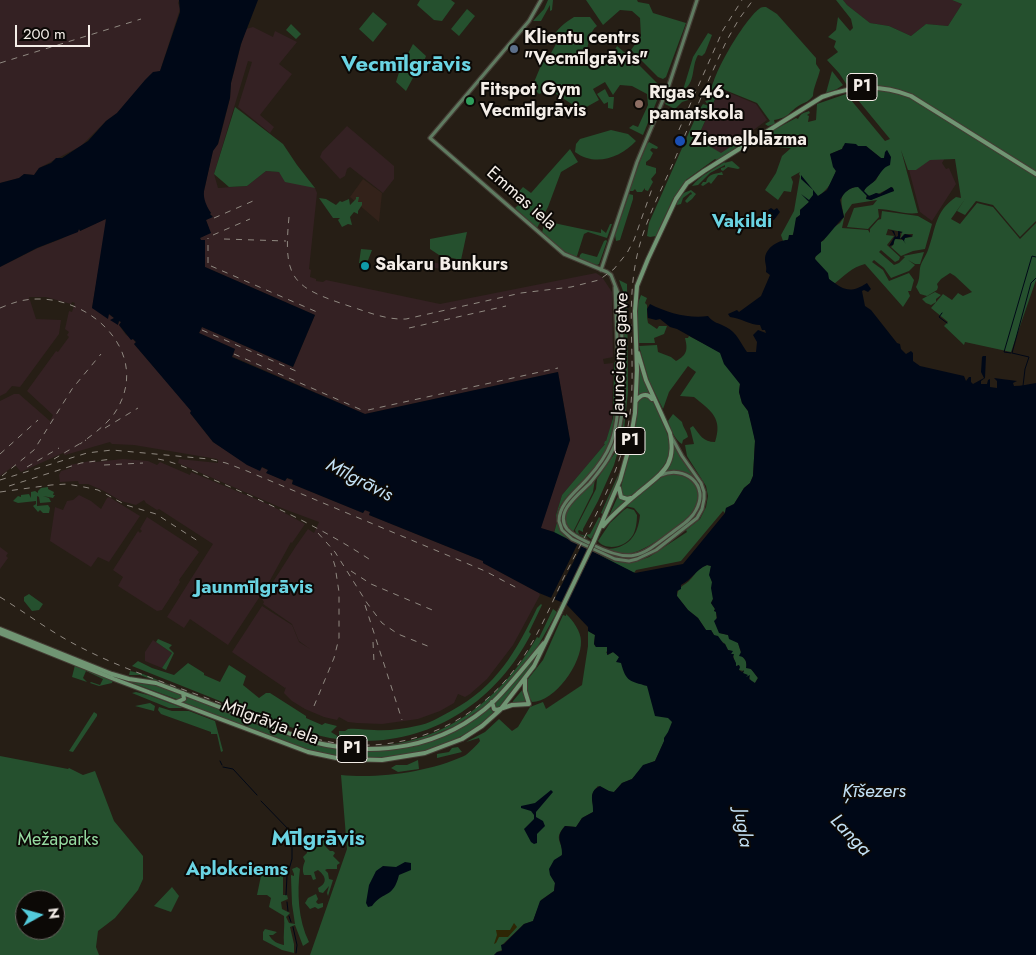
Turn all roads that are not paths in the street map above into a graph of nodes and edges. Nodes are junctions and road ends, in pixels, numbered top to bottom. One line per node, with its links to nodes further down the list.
1 (541, 0): 4 (main road, Emmas iela)
2 (697, 0): 4 (main road)
3 (1036, 174): 5 (main road, Jaunciema gatve / P1)
4 (601, 270): 6 (main road)
5 (636, 345): 7 (main road, Jaunciema gatve / P1); 8 (main road, P1)
6 (620, 359): 9 (main road); 11 (main road)
7 (636, 401): 8 (main road); 10 (main road, Jaunciema gatve / P1)
8 (655, 403): 9 (main road, P1)
9 (670, 433): 11 (main road, P1)
10 (620, 480): 12 (main road); 13 (main road, Jaunciema gatve / P1)
11 (654, 480): 12 (main road, P1)
12 (632, 498): 13 (main road, P1)
13 (600, 530): 14 (main road, Jaunciema gatve / P1, bridge)
14 (560, 612): 17 (main road, Mīlgrāvja iela / P1)
15 (0, 629): 19 (main road, Mīlgrāvja iela / P1)
16 (0, 634): 20 (main road, Mīlgrāvja iela / P1)
17 (545, 641): 18 (main road, Mīlgrāvja iela / P1); 21 (main road, Mīlgrāvja iela / P1)
18 (525, 678): 22 (main road, Mīlgrāvja iela / P1); 22 (main road)
19 (183, 693): 20 (main road); 21 (main road, Mīlgrāvja iela / P1)
20 (178, 702): 22 (main road, Mīlgrāvja iela / P1)
21 (492, 702): 22 (main road)
22 (500, 710)

